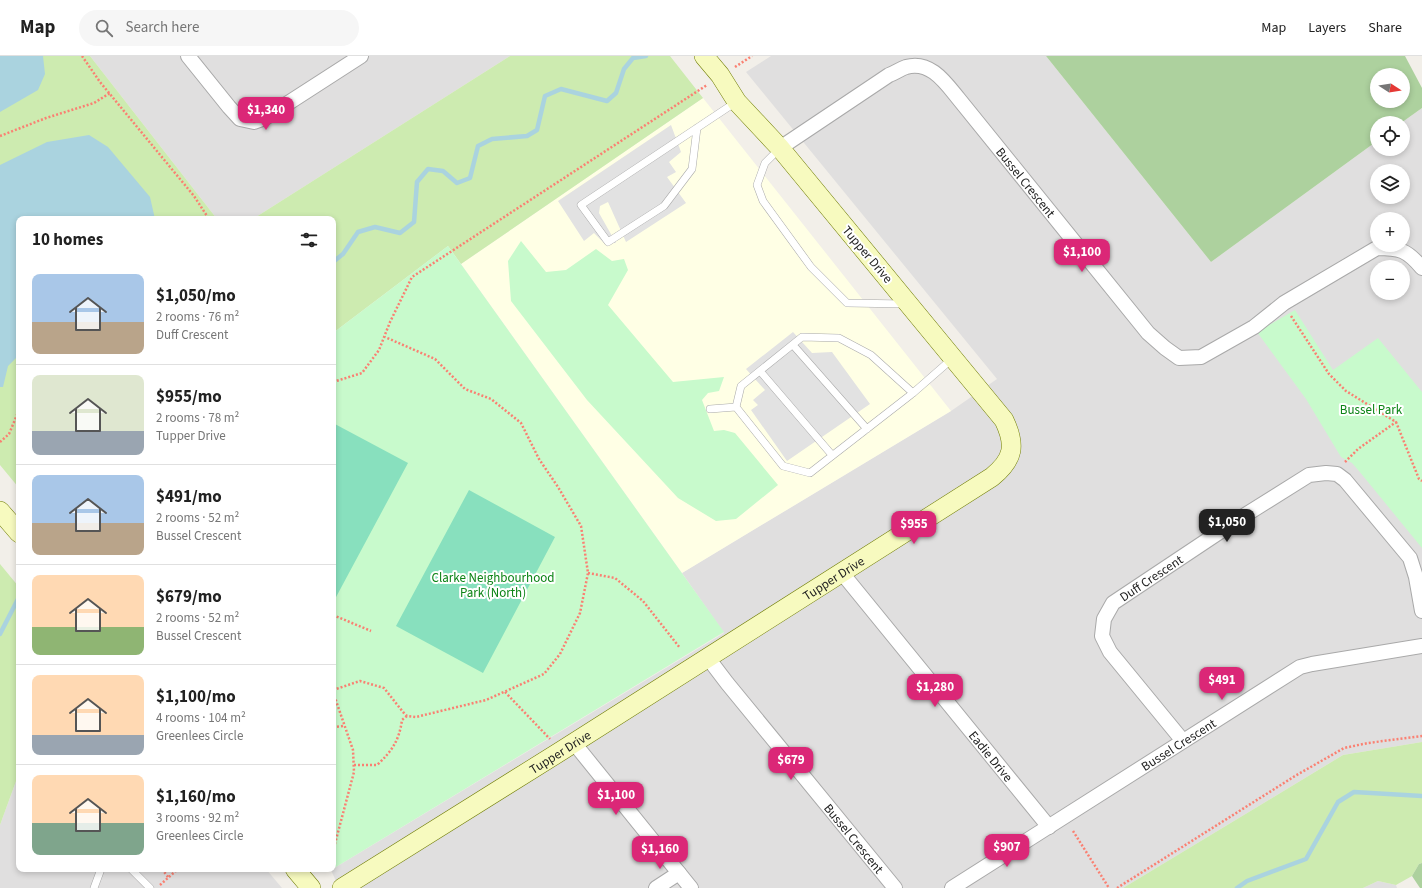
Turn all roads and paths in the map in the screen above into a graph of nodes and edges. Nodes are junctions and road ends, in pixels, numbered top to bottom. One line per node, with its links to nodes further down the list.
1 (82, 56): 6 (path)
2 (188, 56): 3 (street)
3 (361, 56)
4 (704, 56): 5 (street, Tupper Drive)
5 (720, 75): 7 (street, Tupper Drive); 15 (path)
6 (110, 93): 9 (path); 11 (path)
7 (737, 102): 8 (lane); 10 (street, Tupper Drive)
8 (697, 128): 8 (lane)
9 (0, 136)
10 (780, 148): 13 (street, Tupper Drive); 13 (lane); 14 (street, Bussel Crescent)
11 (207, 216)
12 (1422, 268): 14 (street, Bussel Crescent)
13 (909, 304): 17 (street, Tupper Drive)
14 (1284, 304): 24 (path)
15 (384, 337): 19 (path); 32 (path)
16 (793, 345): 18 (lane); 20 (lane); 25 (lane)
17 (953, 357): 20 (lane); 33 (street, Tupper Drive)
18 (760, 371): 21 (lane); 27 (lane)
19 (336, 381)
20 (913, 393): 25 (lane)
21 (736, 407): 22 (lane); 27 (lane)
22 (710, 409)
23 (16, 417): 26 (path)
24 (1396, 422): 28 (path); 29 (path)
25 (866, 429): 27 (lane)
26 (0, 442)
27 (832, 455)
28 (1337, 474): 34 (street); 47 (street, Duff Crescent)
29 (1422, 481)
30 (0, 511): 31 (street)
31 (16, 530)
32 (588, 573): 38 (path); 41 (path)
33 (842, 573): 39 (street, Tupper Drive); 50 (street, Eadie Drive)
34 (1422, 611)
35 (336, 616): 36 (path)
36 (371, 632)
37 (1422, 646): 47 (street, Bussel Crescent)
38 (680, 648)
39 (708, 658): 48 (street, Tupper Drive); 67 (street, Bussel Crescent)
40 (336, 690): 43 (path)
41 (505, 692): 43 (path); 48 (path)
42 (336, 700): 44 (path)
43 (407, 716): 49 (path)
44 (345, 726): 45 (path); 49 (path)
45 (336, 727)
46 (1422, 736): 70 (path)
47 (1183, 741): 50 (street, Bussel Crescent)
48 (568, 747): 58 (street); 64 (street, Tupper Drive)
49 (354, 765): 52 (path)
50 (1049, 827): 68 (street, Bussel Crescent)
51 (1073, 831): 69 (path)
52 (336, 840)
53 (100, 872): 60 (lane)
54 (134, 872): 61 (lane)
55 (164, 872): 59 (path)
56 (174, 872): 59 (path)
57 (298, 872): 63 (street)
58 (679, 873): 65 (street); 66 (street)
59 (168, 877): 62 (path)
60 (94, 888)
61 (150, 888)
62 (157, 888)
63 (311, 888)
64 (342, 888)
65 (656, 888)
66 (691, 888)
67 (895, 888)
68 (952, 888)
69 (1109, 888)
70 (1117, 888)

